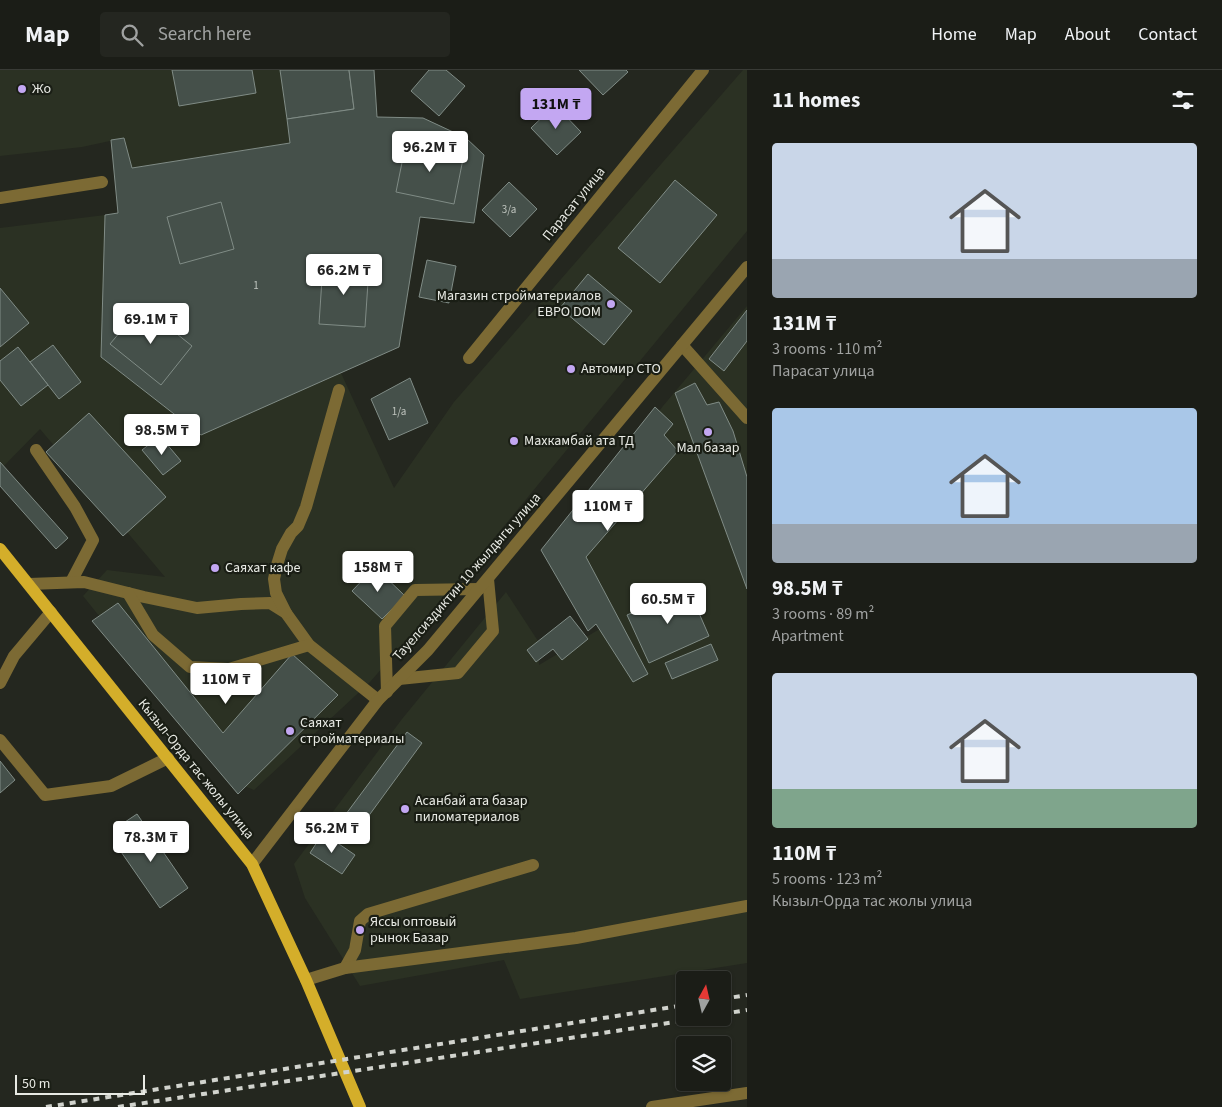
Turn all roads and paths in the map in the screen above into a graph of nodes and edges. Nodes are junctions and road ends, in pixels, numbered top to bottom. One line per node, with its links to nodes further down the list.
1 (703, 70): 6 (street, Парасат улица)
2 (102, 182): 3 (street)
3 (0, 198)
4 (747, 267): 5 (street, Тауелсиздиктин 10 жылдыгы улица)
5 (682, 345): 8 (street); 11 (street, Тауелсиздиктин 10 жылдыгы улица)
6 (469, 358)
7 (339, 390): 17 (street)
8 (747, 418)
9 (36, 450): 12 (street)
10 (0, 550): 13 (main road, Кызыл-Орда тас жолы улица)
11 (488, 579): 14 (street, Тауелсиздиктин 10 жылдыгы улица); 19 (street)
12 (71, 582): 13 (street); 15 (street)
13 (29, 584): 16 (main road, Кызыл-Орда тас жолы улица)
14 (479, 589): 19 (street, Тауелсиздиктин 10 жылдыгы улица); 21 (street)
15 (128, 593): 17 (street); 18 (street)
16 (52, 612): 20 (street); 23 (main road, Кызыл-Орда тас жолы улица)
17 (286, 613): 18 (street)
18 (309, 645): 21 (street)
19 (399, 679): 21 (street, Тауелсиздиктин 10 жылдыгы улица)
20 (0, 683)
21 (382, 696): 24 (street, Тауелсиздиктин 10 жылдыгы улица)
22 (0, 740): 23 (street)
23 (168, 758): 24 (main road, Кызыл-Орда тас жолы улица)
24 (252, 864): 28 (main road, Кызыл-Орда тас жолы улица)
25 (533, 865): 27 (street)
26 (747, 906): 27 (street)
27 (345, 968): 28 (street)
28 (306, 980): 30 (main road, Кызыл-Орда тас жолы улица)
29 (747, 1092): 31 (street)
30 (360, 1107)
31 (652, 1107)

